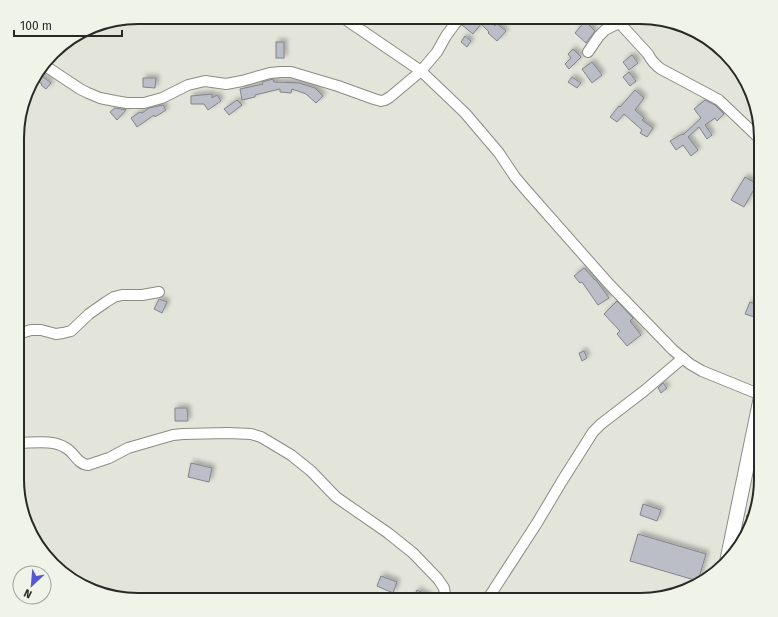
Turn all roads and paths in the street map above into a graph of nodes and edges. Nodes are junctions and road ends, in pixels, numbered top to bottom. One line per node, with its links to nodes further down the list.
1 (352, 24): 7 (street)
2 (455, 24): 7 (street)
3 (612, 24): 5 (street)
4 (620, 24): 8 (street)
5 (588, 52)
6 (48, 68): 7 (street)
7 (421, 71): 11 (street)
8 (754, 133)
9 (159, 292): 10 (street)
10 (24, 332)
11 (683, 358): 12 (street); 17 (street)
12 (754, 393)
13 (754, 430): 15 (highway)
14 (24, 443): 16 (street)
15 (730, 549)
16 (445, 593)
17 (492, 593)

